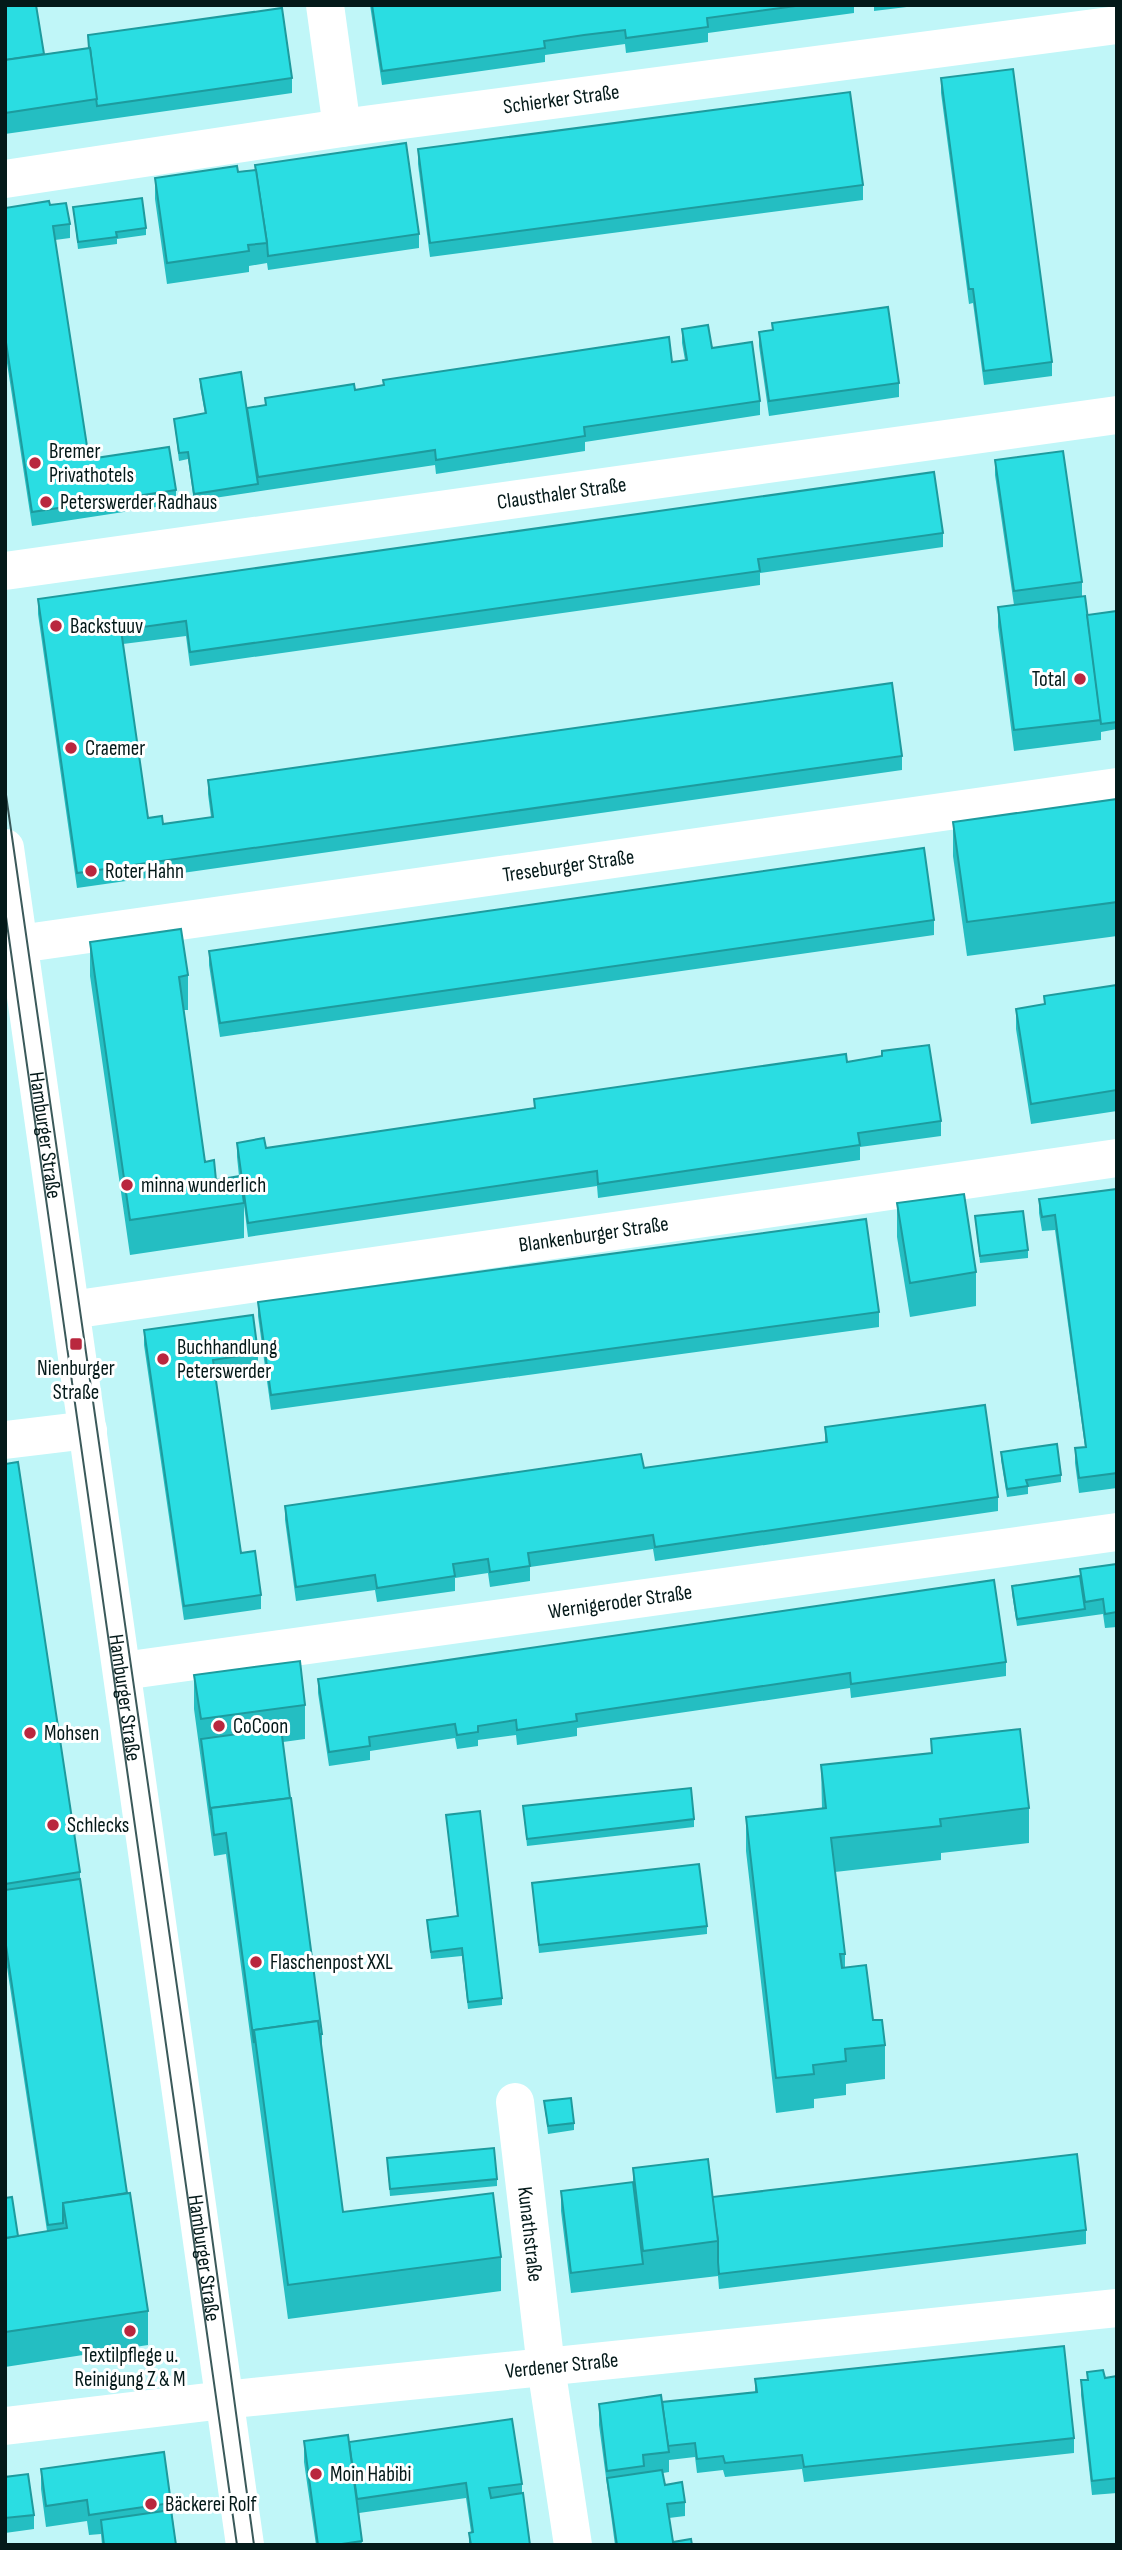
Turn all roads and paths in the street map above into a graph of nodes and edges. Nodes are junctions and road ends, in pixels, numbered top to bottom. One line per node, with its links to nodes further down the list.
1 (325, 5): 3 (street)
2 (1117, 25): 3 (street, Schierker Straße)
3 (342, 128): 4 (street, Schierker Straße)
4 (5, 179)
5 (1117, 415): 6 (street, Clausthaler Straße)
6 (5, 571)
7 (1117, 787): 9 (street, Treseburger Straße)
8 (5, 848): 9 (street, Hamburger Straße)
9 (19, 944): 11 (street, Hamburger Straße)
10 (1117, 1158): 11 (street, Blankenburger Straße)
11 (71, 1310): 12 (street, Hamburger Straße)
12 (88, 1430): 13 (street); 15 (street, Hamburger Straße)
13 (5, 1440)
14 (1117, 1532): 15 (street, Wernigeroder Straße)
15 (123, 1671): 19 (street, Hamburger Straße)
16 (515, 2102): 18 (street, Kunathstraße)
17 (1117, 2308): 18 (street, Verdener Straße)
18 (546, 2367): 19 (street, Verdener Straße); 22 (street, Kunathstraße)
19 (224, 2400): 20 (street, Verdener Straße); 21 (street, Hamburger Straße)
20 (5, 2426)
21 (245, 2545)
22 (573, 2545)

